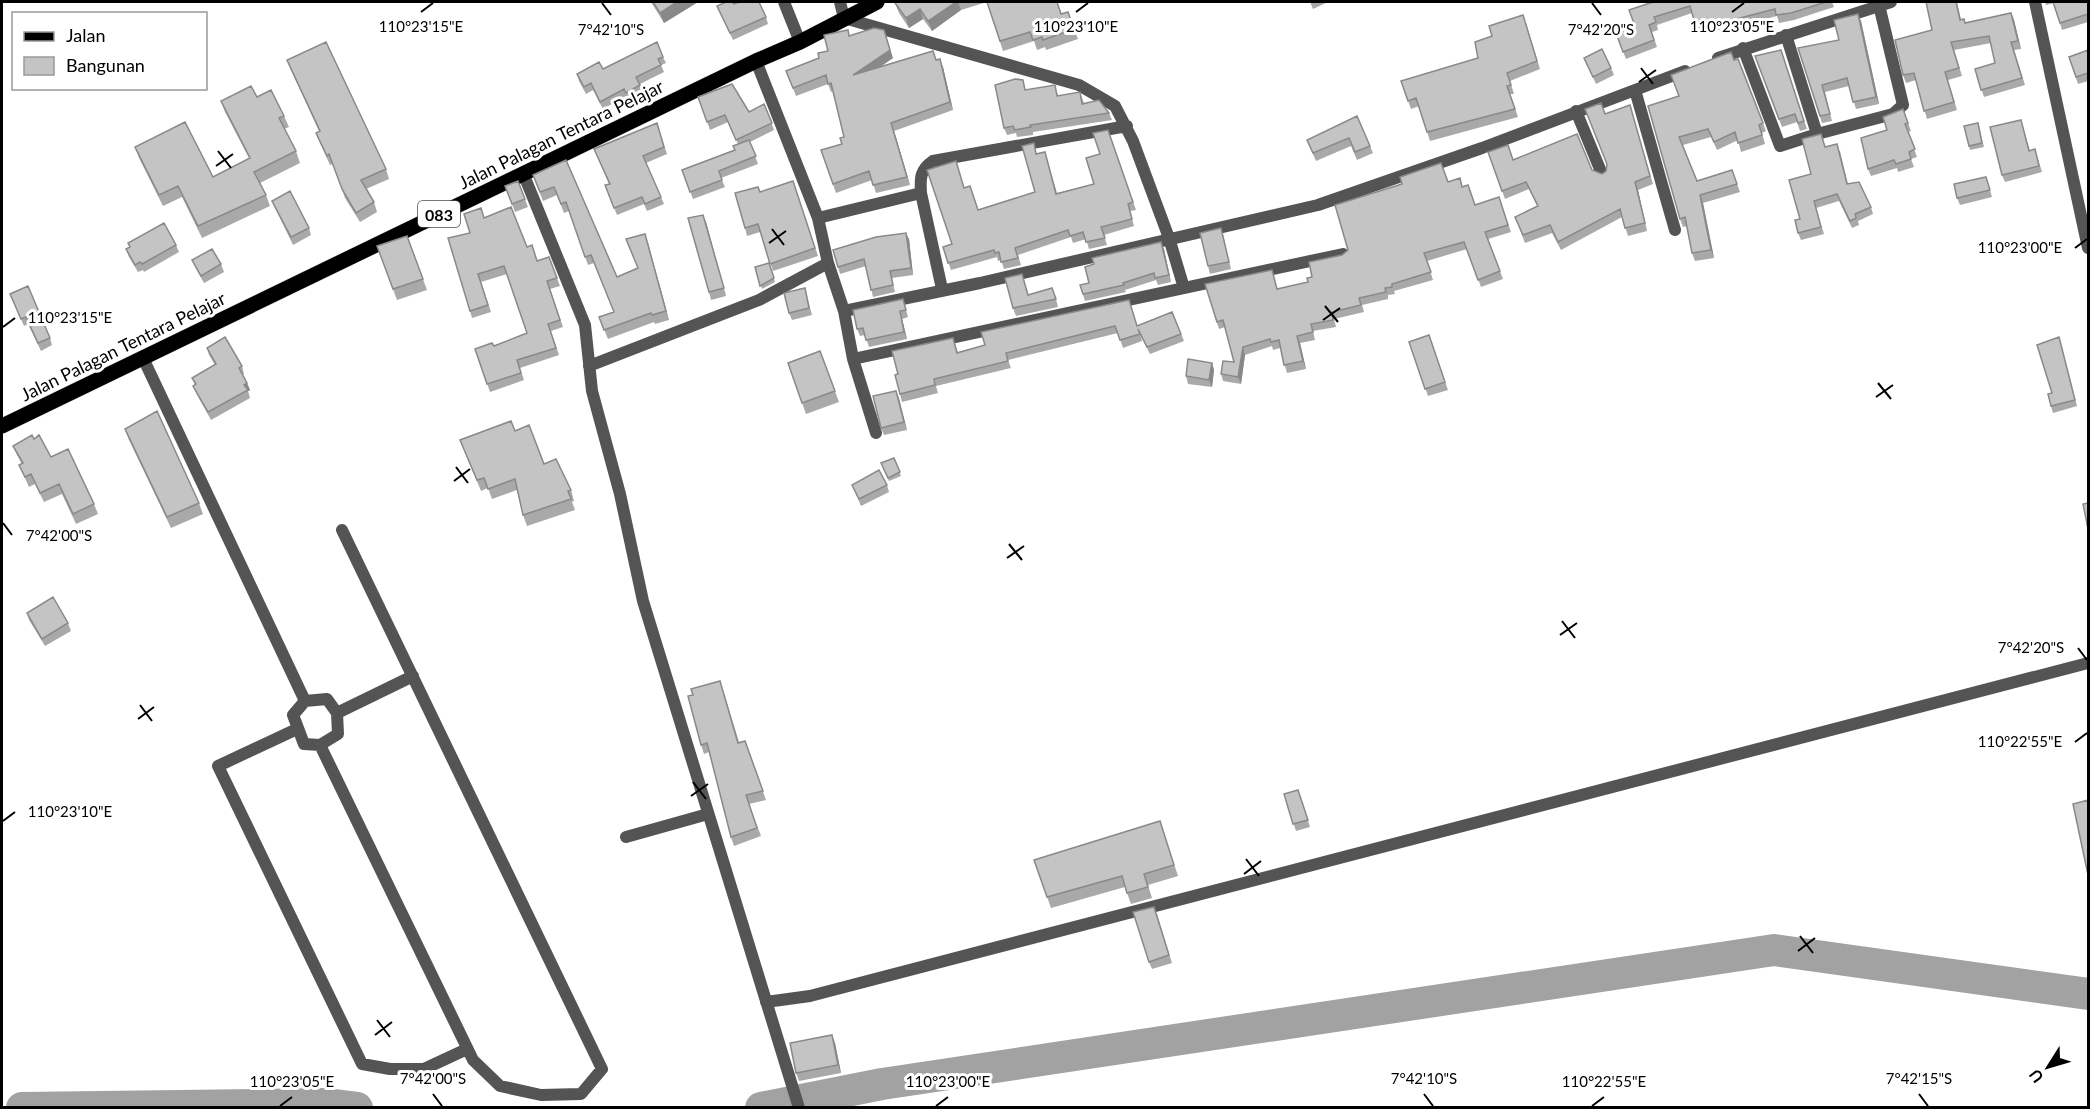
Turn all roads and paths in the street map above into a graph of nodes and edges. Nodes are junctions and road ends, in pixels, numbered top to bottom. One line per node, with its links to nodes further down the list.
1 (784, 2): 8 (street)
2 (840, 2): 6 (street)
3 (876, 2): 6 (main road, Jalan Palagan Tentara Pelajar / 083)
4 (2035, 2): 21 (street)
5 (1885, 3): 7 (street); 14 (street)
6 (844, 18): 8 (main road, Jalan Palagan Tentara Pelajar / 083); 13 (street)
7 (1786, 34): 9 (street); 14 (street)
8 (800, 42): 10 (main road, Jalan Palagan Tentara Pelajar / 083)
9 (1743, 48): 11 (street); 14 (street)
10 (756, 61): 15 (main road, Jalan Palagan Tentara Pelajar / 083); 18 (street)
11 (1635, 90): 12 (street); 19 (street)
12 (1576, 111): 16 (street); 20 (street)
13 (1127, 126): 17 (street); 20 (street)
14 (1817, 134)
15 (523, 173): 27 (main road, Jalan Palagan Tentara Pelajar / 083); 29 (street)
16 (1602, 174)
17 (921, 193): 18 (street); 25 (street)
18 (818, 218): 23 (street)
19 (1675, 230)
20 (1169, 238): 24 (street); 25 (street)
21 (2088, 248)
22 (1343, 254): 24 (street)
23 (828, 263): 26 (street); 29 (street)
24 (1184, 288): 28 (street)
25 (942, 289): 26 (street)
26 (844, 311): 28 (street)
27 (143, 358): 30 (main road, Jalan Palagan Tentara Pelajar / 083); 35 (street)
28 (853, 359): 31 (street)
29 (590, 366): 39 (street)
30 (2, 426)
31 (876, 433)
32 (342, 530): 34 (street)
33 (2088, 663): 41 (street)
34 (413, 676): 36 (street); 42 (street)
35 (305, 700): 36 (street); 37 (street)
36 (338, 712): 38 (street)
37 (297, 729): 38 (street); 42 (street)
38 (320, 745): 42 (street)
39 (708, 814): 40 (street); 41 (street)
40 (626, 837)
41 (766, 1002): 43 (street)
42 (467, 1049)
43 (799, 1107)

